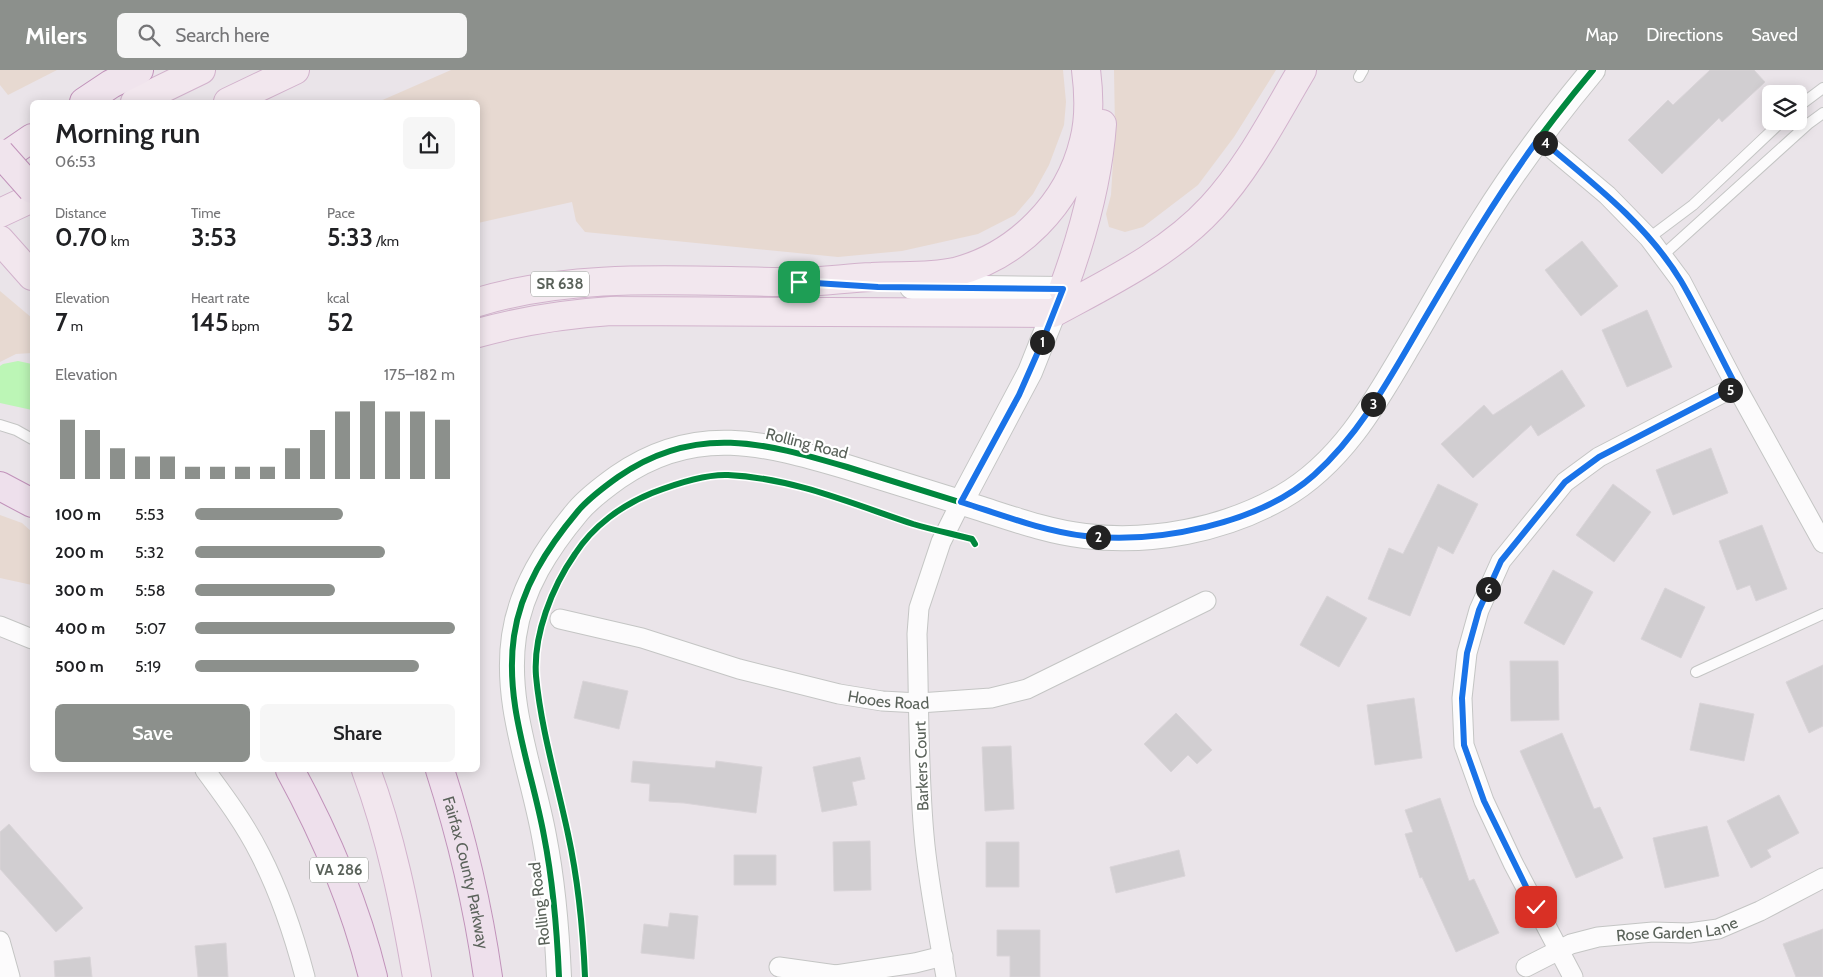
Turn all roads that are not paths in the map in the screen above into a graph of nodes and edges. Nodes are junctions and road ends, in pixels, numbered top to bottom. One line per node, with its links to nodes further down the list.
1 (139, 70): 9 (highway)
2 (201, 70): 10 (main road)
3 (295, 70): 11 (main road)
4 (1086, 70): 28 (main road)
5 (1099, 70): 30 (main road)
6 (1302, 70): 30 (main road)
7 (1592, 70): 15 (street)
8 (1823, 88): 12 (lane)
9 (87, 100)
10 (139, 100)
11 (232, 100)
12 (1807, 100)
13 (1823, 113): 26 (lane)
14 (1772, 130): 24 (lane)
15 (1539, 138): 24 (street); 37 (street)
16 (30, 139): 19 (highway)
17 (30, 151): 20 (main road)
18 (0, 153): 21 (highway, bridge)
19 (0, 160)
20 (0, 166)
21 (30, 187)
22 (30, 199): 23 (main road)
23 (0, 214)
24 (1649, 238): 26 (street)
25 (0, 240): 27 (main road)
26 (1662, 256): 32 (street)
27 (30, 274)
28 (799, 282): 29 (main road, SR 638); 30 (street, SR 638)
29 (480, 301)
30 (1058, 301): 31 (main road, SR 638); 37 (street)
31 (480, 333)
32 (1736, 386): 38 (street); 52 (street)
33 (0, 425): 34 (lane)
34 (30, 439)
35 (0, 486): 36 (highway)
36 (30, 500)
37 (961, 502): 45 (street, Barkers Court); 61 (street, Rolling Road)
38 (1823, 543)
39 (1206, 601): 45 (street, Hooes Road)
40 (1823, 614): 44 (lane)
41 (560, 619): 45 (street, Hooes Road)
42 (0, 626): 43 (street)
43 (30, 638)
44 (1696, 672)
45 (919, 703): 53 (street, Barkers Court)
46 (206, 772): 57 (street)
47 (291, 772): 58 (highway, VA 286)
48 (367, 772): 59 (main road)
49 (441, 772): 60 (highway, Fairfax County Parkway)
50 (1823, 878): 52 (street, Rose Garden Lane)
51 (0, 941): 56 (street)
52 (1559, 950): 55 (street, Rose Garden Lane); 63 (street)
53 (943, 956): 54 (street); 62 (street, Barkers Court)
54 (778, 967)
55 (1526, 967)
56 (10, 977)
57 (305, 977)
58 (373, 977)
59 (417, 977)
60 (488, 977)
61 (559, 977)
62 (946, 977)
63 (1573, 977)

